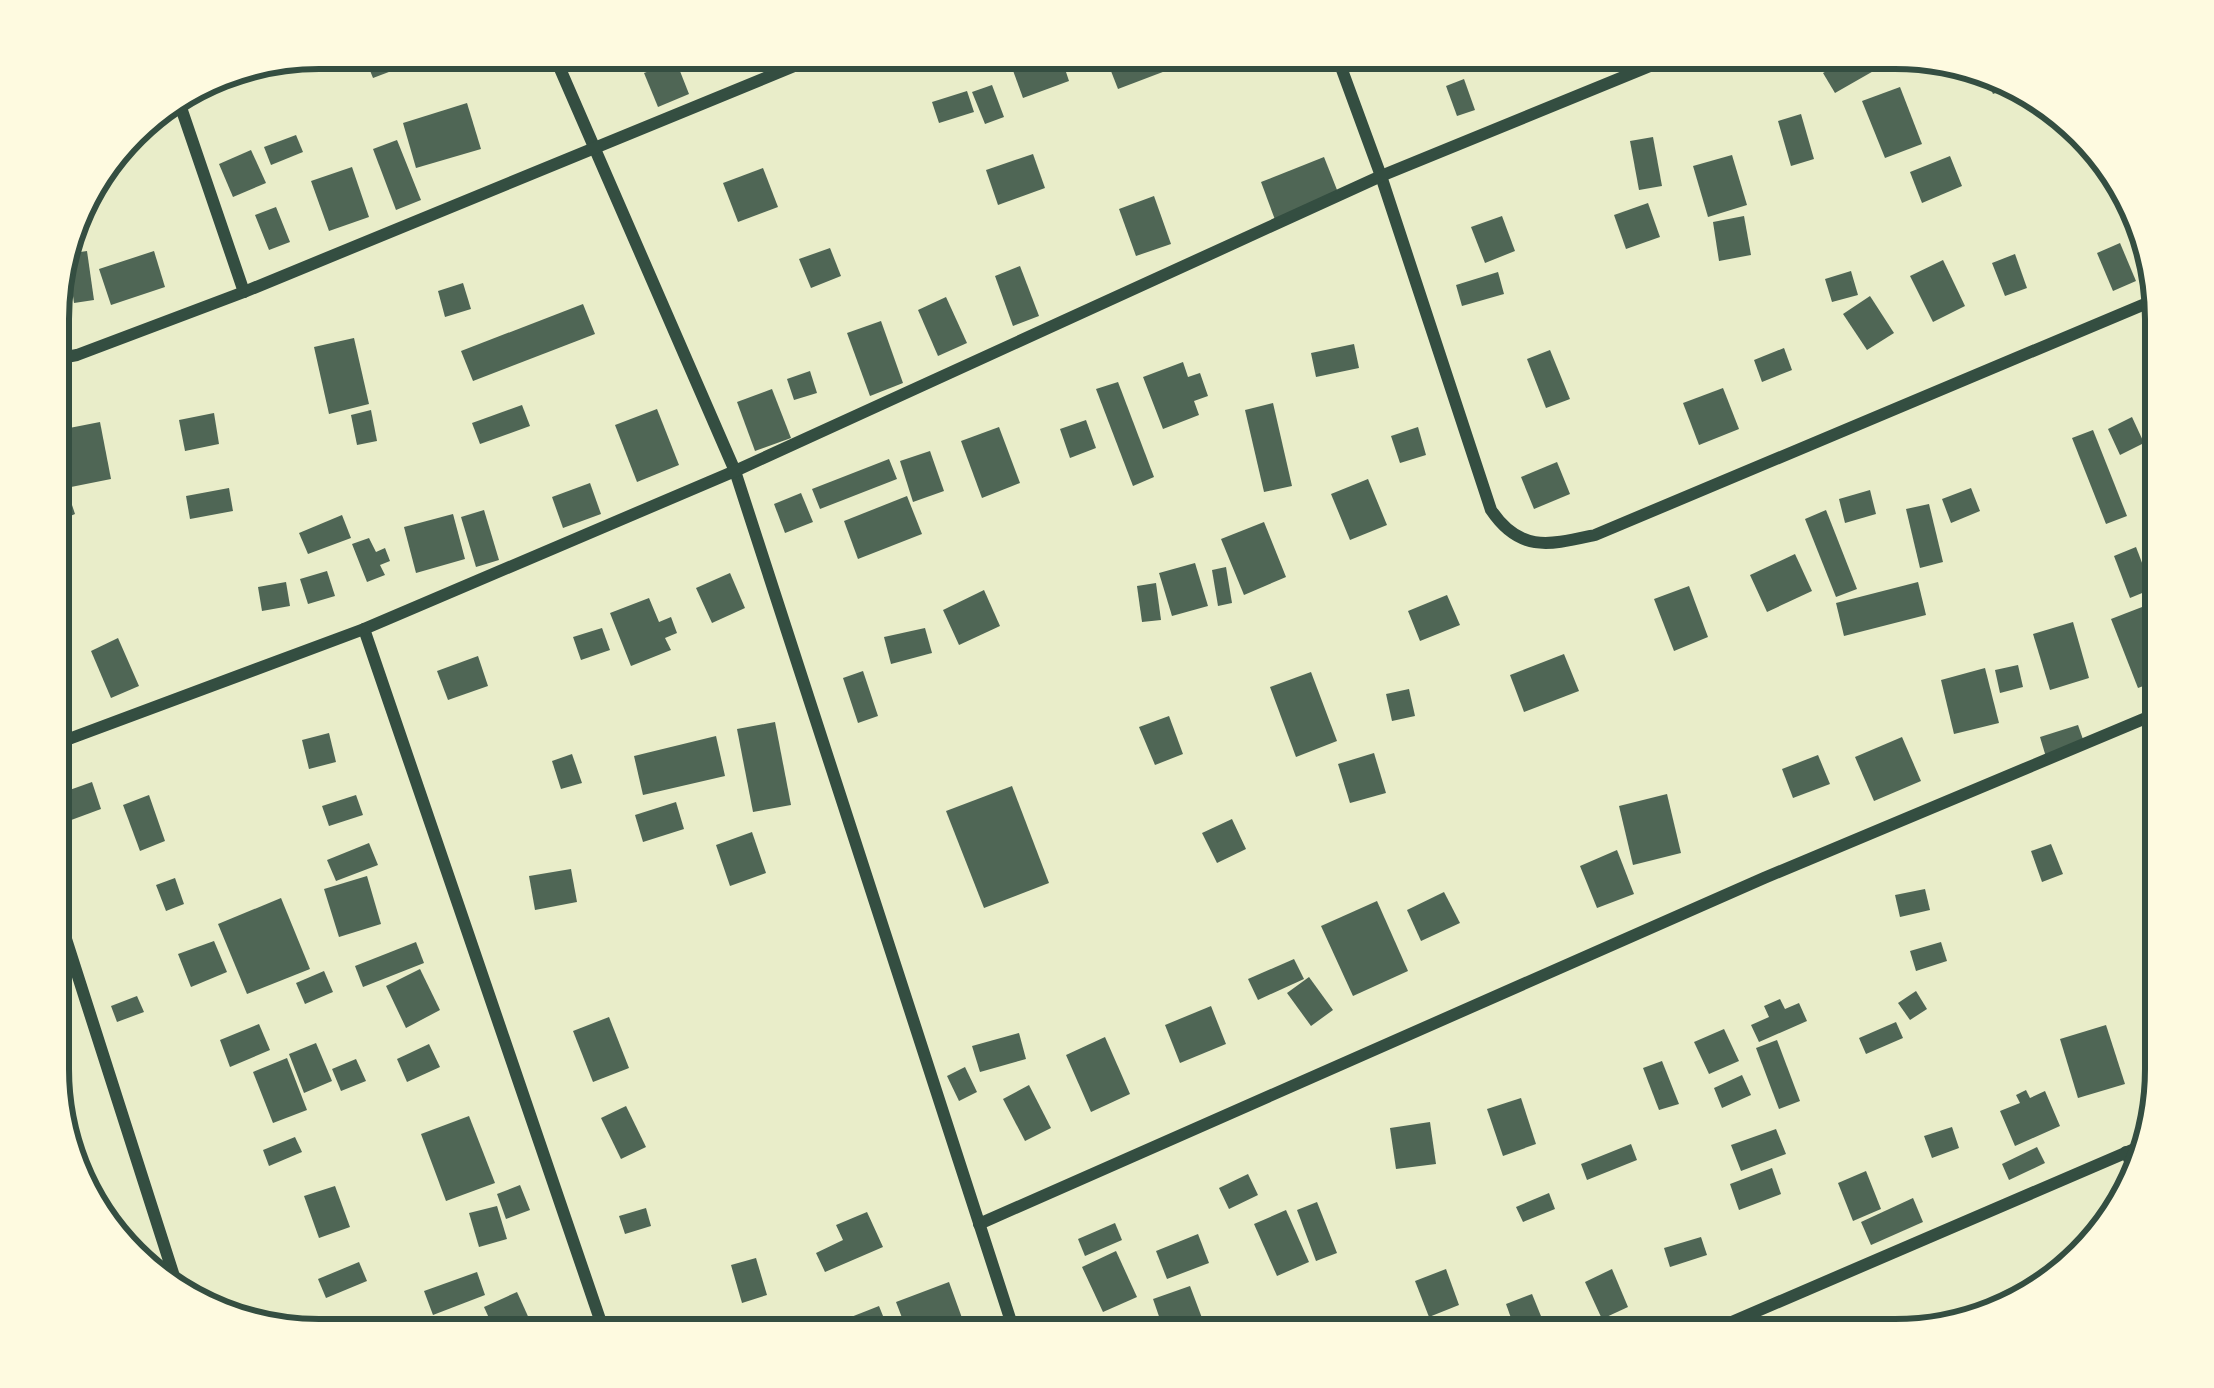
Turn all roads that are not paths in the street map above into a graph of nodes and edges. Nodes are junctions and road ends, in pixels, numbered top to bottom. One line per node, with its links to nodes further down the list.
1 (560, 69): 6 (street)
2 (787, 69): 6 (street)
3 (1342, 69): 7 (street)
4 (1643, 69): 7 (street)
5 (182, 110): 8 (street)
6 (593, 149): 8 (street); 11 (street)
7 (1382, 176): 9 (street); 11 (street)
8 (244, 292): 10 (street)
9 (2144, 304)
10 (69, 357)
11 (736, 471): 12 (street); 19 (street)
12 (364, 629): 14 (street); 22 (street)
13 (2144, 719): 19 (street)
14 (69, 739)
15 (69, 948): 20 (street)
16 (2132, 1150): 17 (street)
17 (2126, 1152): 18 (street); 21 (street)
18 (2128, 1157)
19 (979, 1224): 23 (street)
20 (172, 1271)
21 (1741, 1318)
22 (600, 1319)
23 (1010, 1319)

